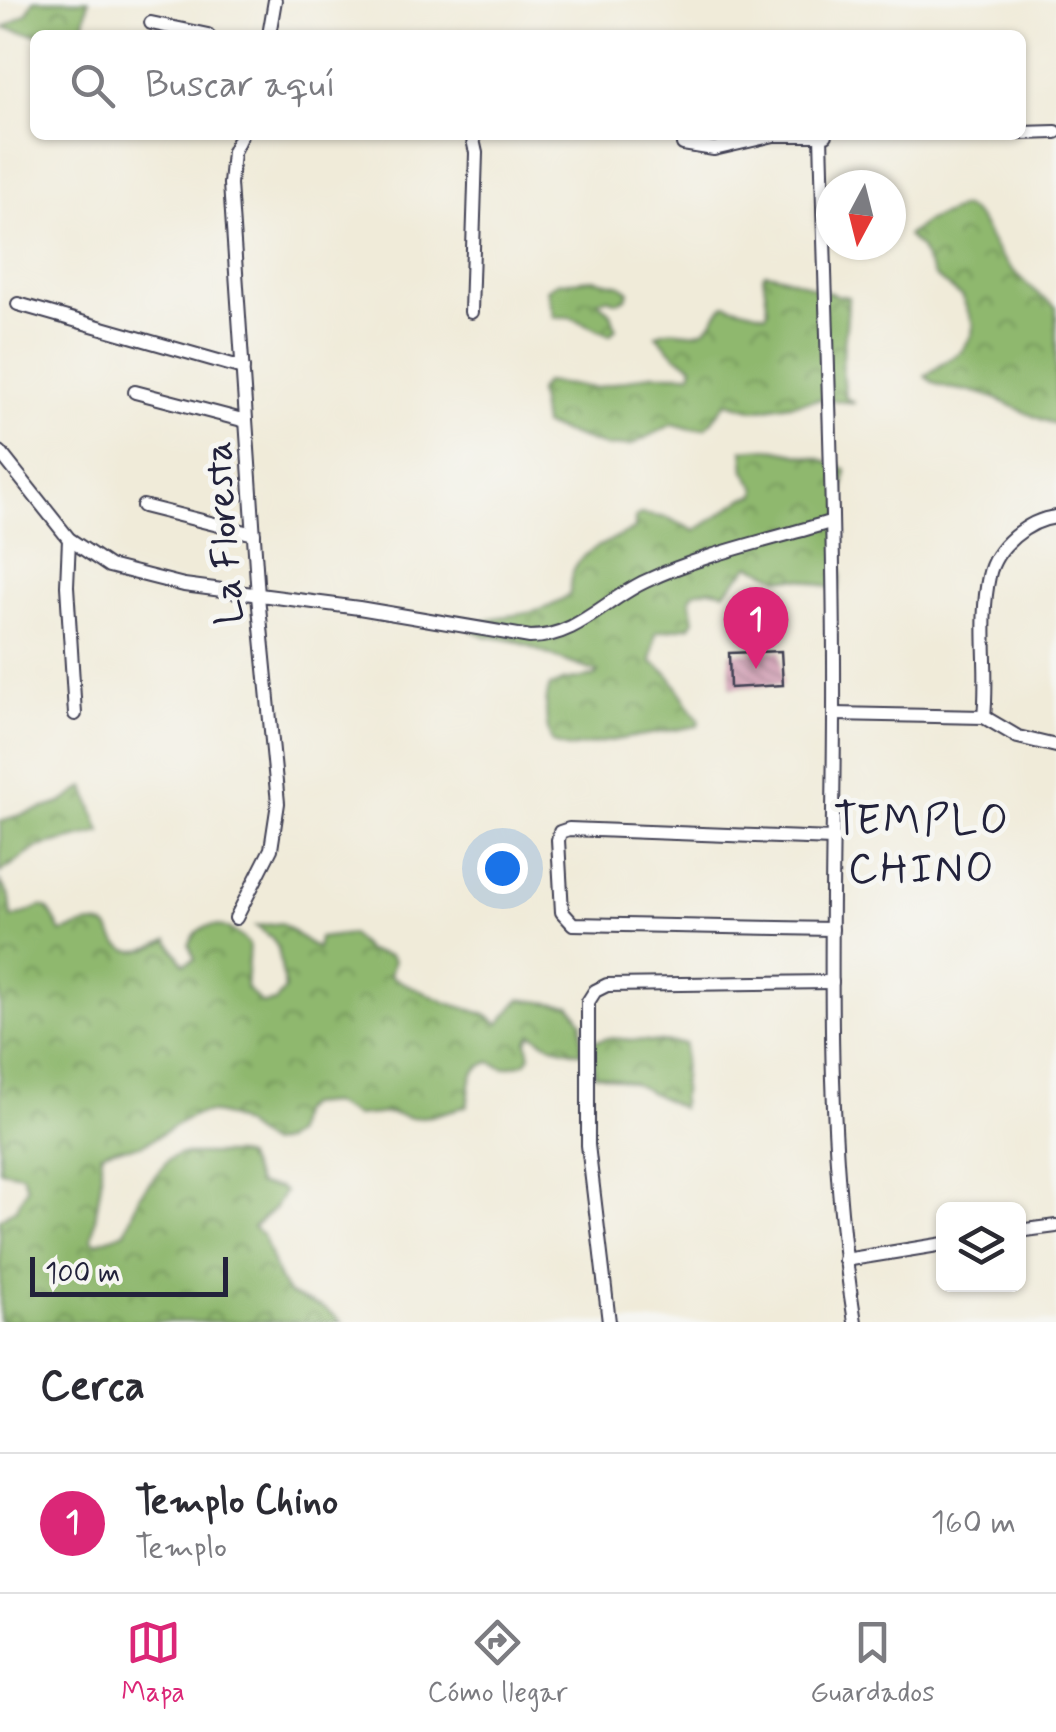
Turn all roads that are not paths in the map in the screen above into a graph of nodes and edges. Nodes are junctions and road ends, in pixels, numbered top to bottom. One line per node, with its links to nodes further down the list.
1 (275, 0): 4 (street)
2 (151, 23): 3 (street)
3 (184, 30)
4 (270, 30)
5 (1056, 132): 6 (street)
6 (1026, 133)
7 (239, 140): 14 (street, La Floresta)
8 (473, 140): 13 (street)
9 (756, 140): 11 (street)
10 (823, 140): 20 (street)
11 (682, 144)
12 (18, 304): 14 (street)
13 (472, 312)
14 (243, 368): 16 (street, La Floresta)
15 (135, 392): 16 (street)
16 (246, 421): 21 (street, La Floresta)
17 (0, 452): 22 (street)
18 (143, 506): 21 (street)
19 (1056, 517): 26 (street)
20 (830, 522): 23 (street); 25 (street)
21 (254, 534): 23 (street, La Floresta)
22 (69, 539): 23 (street); 24 (street)
23 (258, 596): 29 (street, La Floresta)
24 (74, 714)
25 (834, 714): 26 (street); 28 (street)
26 (984, 717): 27 (street)
27 (1056, 746)
28 (833, 839): 30 (street); 30 (street)
29 (236, 918)
30 (832, 929): 31 (street)
31 (832, 982): 35 (street); 36 (street)
32 (1056, 1226): 33 (street)
33 (1026, 1231)
34 (936, 1245): 35 (street)
35 (845, 1260): 37 (street)
36 (609, 1322)
37 (855, 1322)

